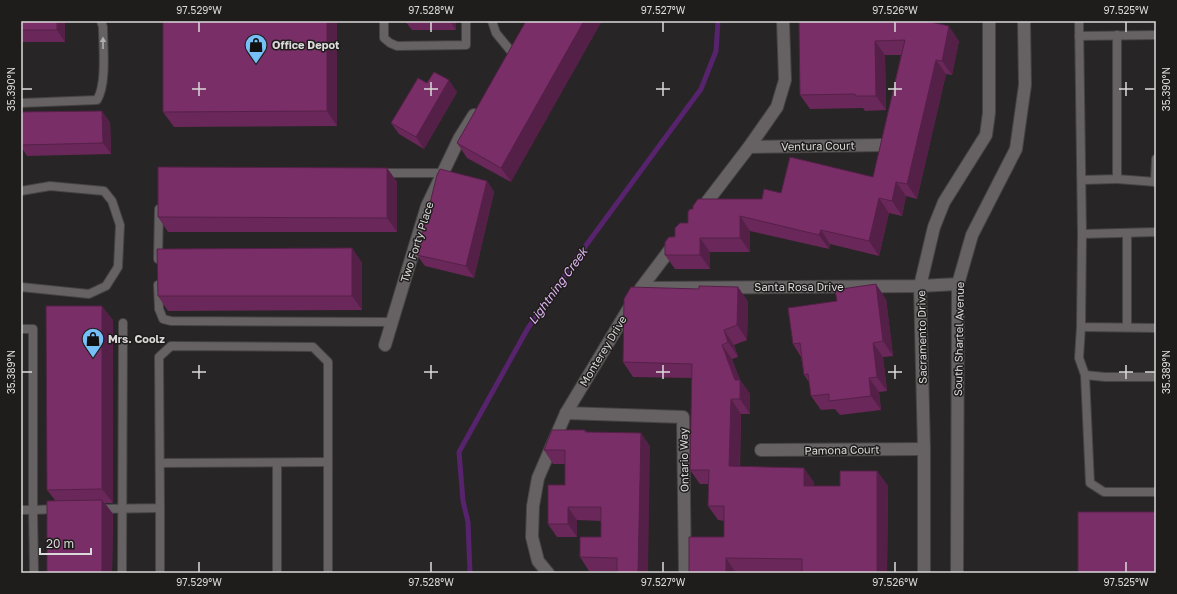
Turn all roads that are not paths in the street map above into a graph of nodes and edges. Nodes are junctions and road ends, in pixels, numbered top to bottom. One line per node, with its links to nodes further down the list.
1 (101, 21): 14 (lane, one-way to 1)
2 (384, 21): 3 (lane)
3 (466, 21)
4 (492, 21): 13 (lane)
5 (783, 21): 17 (street)
6 (989, 21): 32 (street, Sacramento Drive)
7 (1024, 21): 31 (street, South Shartel Avenue)
8 (1079, 21): 11 (lane)
9 (1117, 35): 10 (lane); 11 (lane); 21 (lane)
10 (1156, 35)
11 (1080, 36): 22 (lane)
12 (522, 41): 13 (street)
13 (511, 58)
14 (21, 103)
15 (480, 107): 20 (street, Two Forty Place)
16 (886, 145): 17 (street, Ventura Court)
17 (749, 147): 26 (street)
18 (1156, 159): 23 (lane)
19 (371, 173): 20 (lane)
20 (442, 173): 35 (street, Two Forty Place)
21 (1117, 179): 22 (lane); 23 (lane)
22 (1082, 180): 30 (lane)
23 (1155, 182)
24 (21, 192): 33 (lane)
25 (159, 197): 35 (lane)
26 (692, 220)
27 (1156, 232): 29 (lane)
28 (683, 233): 34 (street, Monterey Drive)
29 (1126, 233): 30 (lane); 38 (lane)
30 (1082, 234): 37 (lane)
31 (958, 284): 32 (street, Santa Rosa Drive); 65 (street, South Shartel Avenue)
32 (920, 286): 34 (street, Santa Rosa Drive); 45 (street, Sacramento Drive)
33 (21, 287)
34 (640, 288): 44 (street, Monterey Drive)
35 (392, 322): 41 (street, Two Forty Place)
36 (123, 323): 51 (lane)
37 (1081, 327): 38 (lane); 42 (lane)
38 (1126, 327): 39 (lane)
39 (1156, 328)
40 (21, 329): 56 (lane)
41 (385, 346)
42 (1085, 376): 43 (lane); 50 (lane)
43 (1156, 378)
44 (566, 413): 62 (street, Monterey Drive); 63 (street, Ontario Way)
45 (924, 448): 46 (street, Pamona Court); 64 (street, Sacramento Drive)
46 (761, 450)
47 (328, 462): 48 (lane); 49 (lane); 61 (lane)
48 (160, 463): 49 (lane); 52 (lane)
49 (277, 463): 60 (lane)
50 (1156, 492)
51 (122, 508): 52 (lane); 54 (lane); 58 (lane)
52 (160, 508): 59 (lane)
53 (63, 509): 56 (lane)
54 (92, 509)
55 (21, 510): 56 (lane)
56 (33, 510): 57 (lane)
57 (34, 573)
58 (122, 573)
59 (160, 573)
60 (277, 573)
61 (328, 573)
62 (548, 573)
63 (685, 573)
64 (924, 573)
65 (957, 573)

